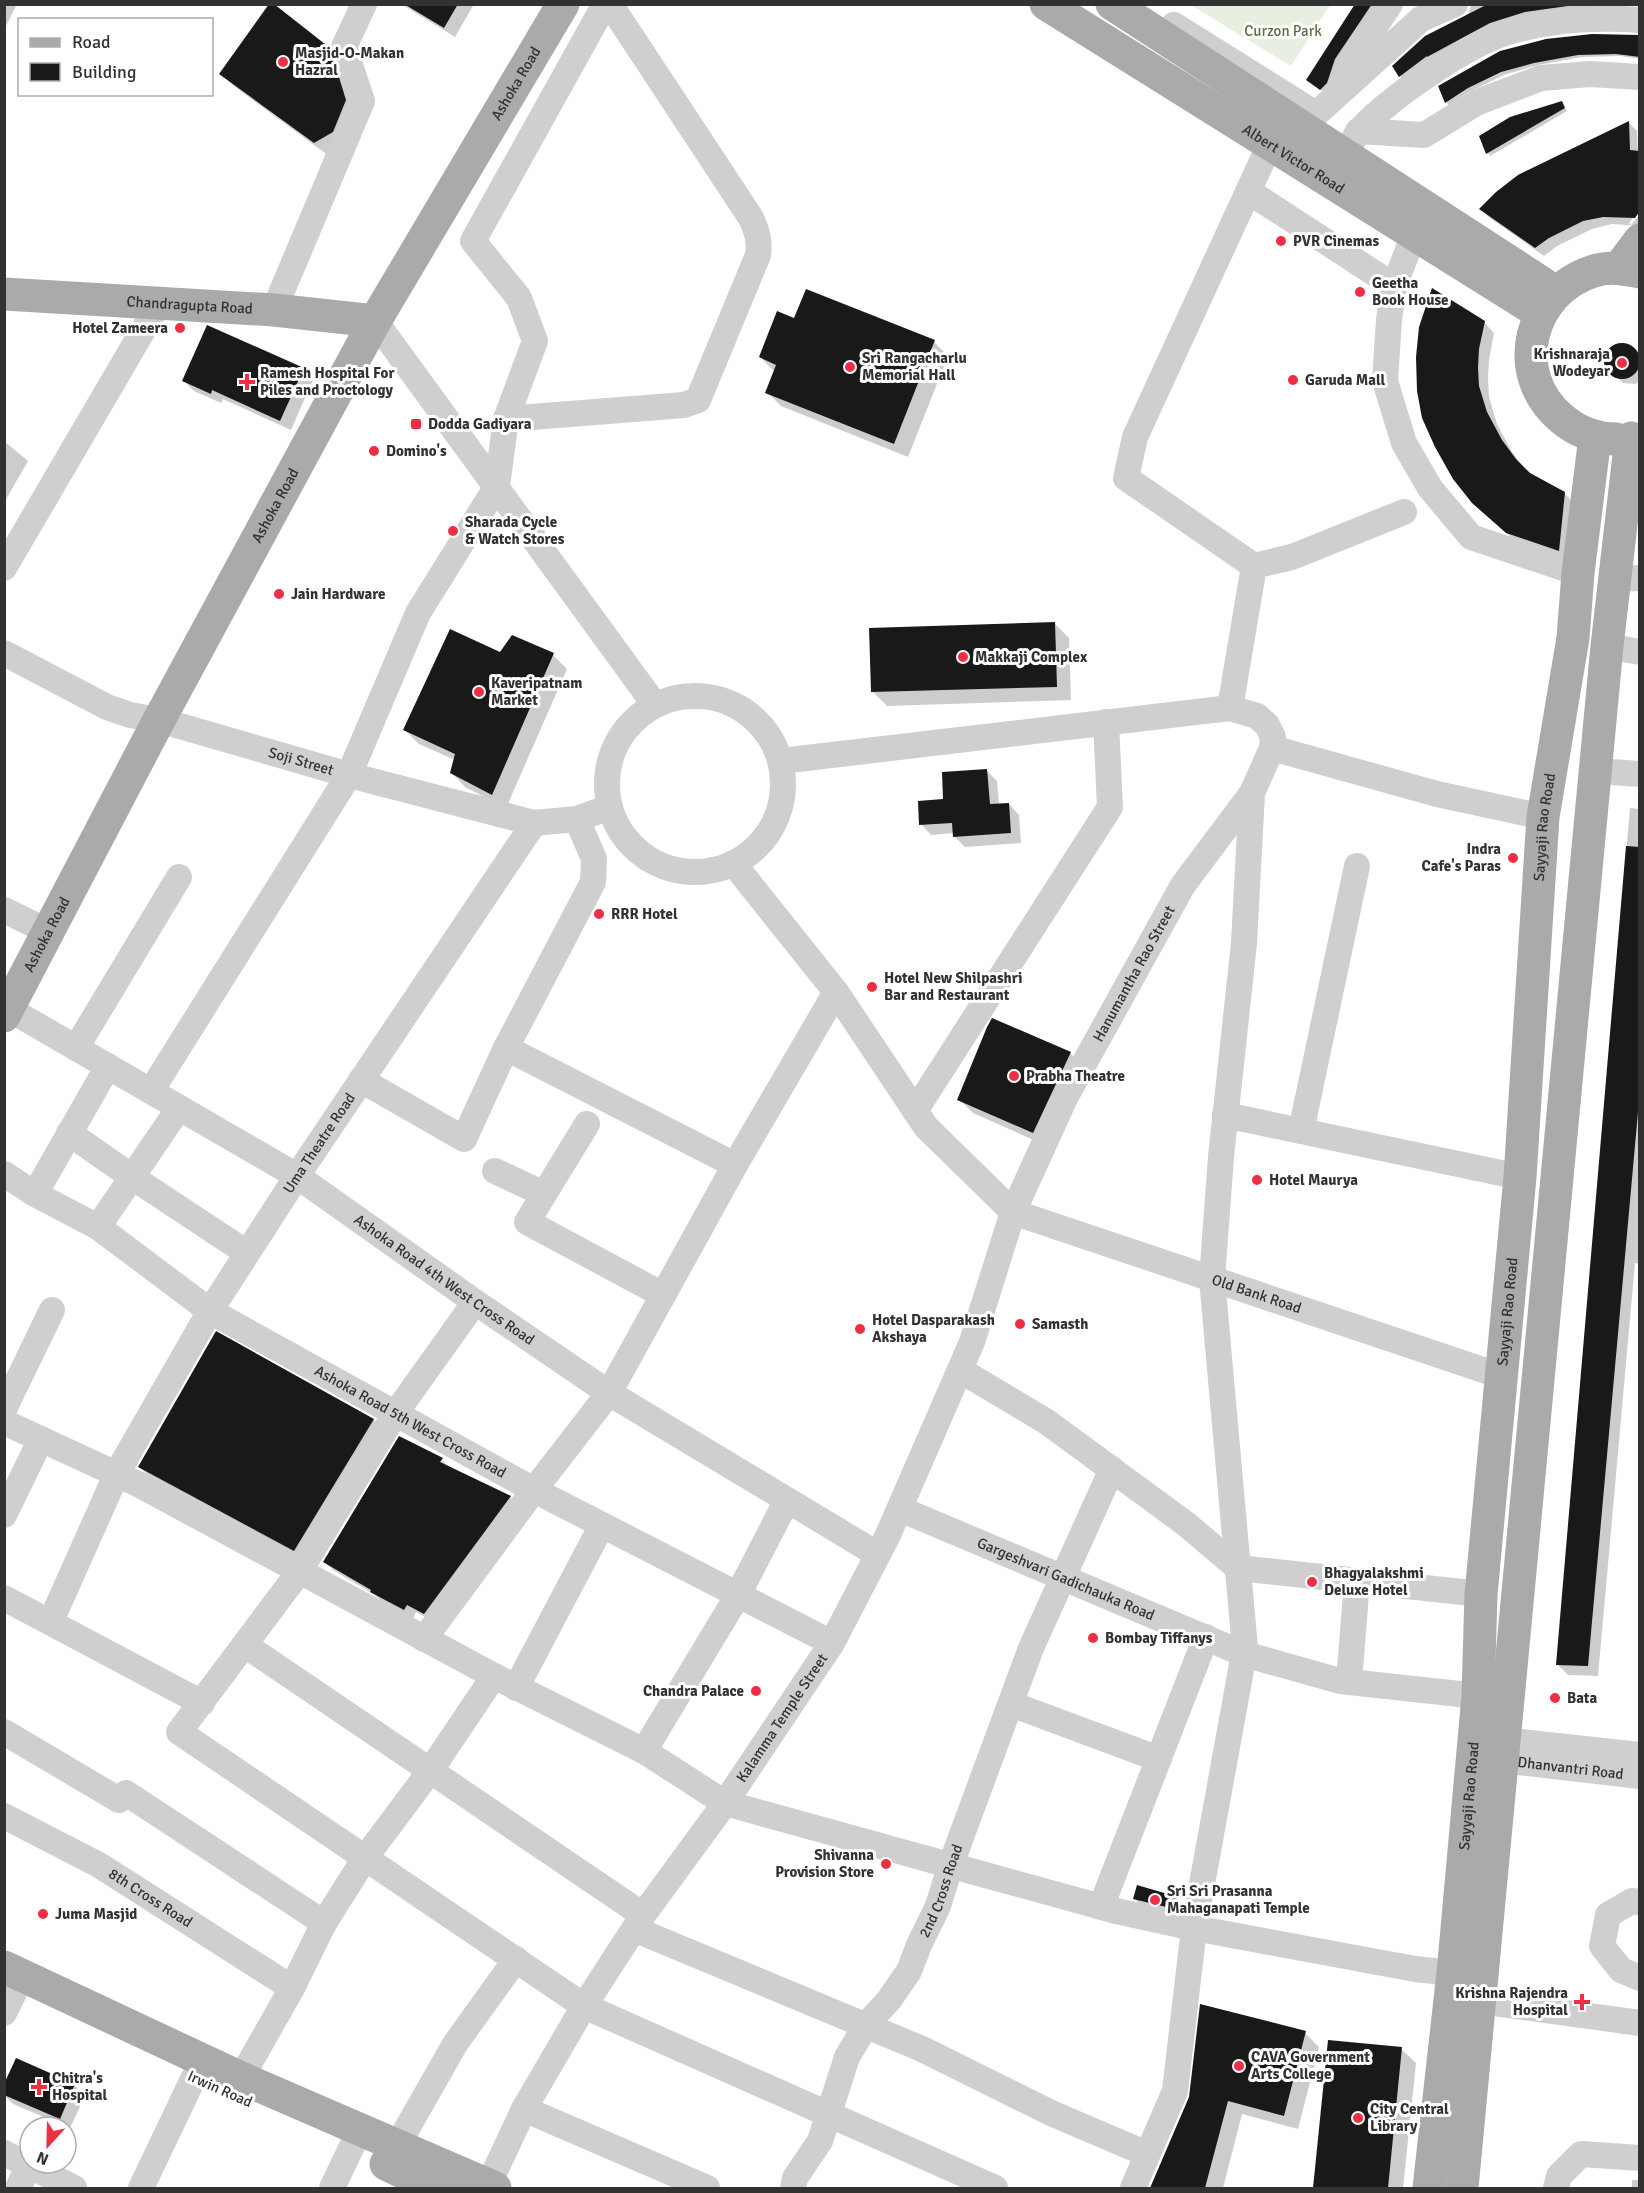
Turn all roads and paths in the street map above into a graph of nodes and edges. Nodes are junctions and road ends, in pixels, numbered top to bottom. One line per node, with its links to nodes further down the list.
1 (364, 4): 22 (street)
2 (1046, 4): 13 (main road, Albert Victor Road)
3 (1112, 4): 12 (main road)
4 (1141, 4): 11 (street)
5 (1390, 4): 11 (street)
6 (1455, 4): 11 (street)
7 (562, 5): 8 (street); 23 (main road, Ashoka Road)
8 (603, 11): 24 (street); 24 (street)
9 (1640, 20): 12 (street)
10 (1640, 77): 12 (street)
11 (1337, 95)
12 (1352, 143): 21 (main road)
13 (1270, 144): 14 (street); 15 (main road, Albert Victor Road)
14 (1248, 190): 18 (street); 29 (street)
15 (1414, 235): 18 (street); 21 (main road, Albert Victor Road)
16 (1640, 240): 17 (main road)
17 (1629, 270): 21 (main road)
18 (1394, 286): 31 (street)
19 (4, 294): 20 (main road, Chandragupta Road)
20 (159, 303): 22 (main road, Chandragupta Road); 30 (street)
21 (1548, 303): 25 (main road)
22 (274, 310): 23 (main road, Chandragupta Road)
23 (375, 321): 27 (street); 38 (main road, Ashoka Road)
24 (506, 419): 27 (street)
25 (1595, 437): 26 (main road); 31 (main road, Sayyaji Rao Road)
26 (1635, 437): 32 (main road, Sayyaji Rao Road)
27 (496, 486): 36 (street); 44 (street)
28 (1404, 512): 29 (street)
29 (1254, 566): 37 (street)
30 (4, 568)
31 (1578, 573): 47 (main road, Sayyaji Rao Road)
32 (1627, 579): 33 (main road, Sayyaji Rao Road)
33 (1607, 645): 34 (street); 42 (main road, Sayyaji Rao Road)
34 (1640, 651)
35 (4, 653): 38 (street, Soji Street)
36 (655, 705): 41 (street); 46 (street)
37 (1230, 708): 39 (street); 40 (street)
38 (159, 720): 44 (street, Soji Street); 54 (main road, Ashoka Road)
39 (1106, 722): 41 (street); 63 (street)
40 (1272, 748): 45 (street, Hanumantha Rao Street); 47 (street)
41 (781, 761): 50 (street)
42 (1595, 771): 43 (street); 119 (main road, Sayyaji Rao Road)
43 (1640, 774)
44 (348, 775): 49 (street, Soji Street); 61 (street)
45 (1252, 793): 64 (street); 76 (street, Hanumantha Rao Street)
46 (610, 807): 48 (street, Soji Street); 50 (street)
47 (1543, 817): 72 (main road, Sayyaji Rao Road)
48 (577, 819): 49 (street, Soji Street); 58 (street)
49 (534, 823): 60 (street, Uma Theatre Road)
50 (733, 863): 55 (street)
51 (1357, 866): 66 (street)
52 (179, 877): 57 (street)
53 (4, 910): 54 (street)
54 (49, 932): 56 (main road, Ashoka Road)
55 (836, 992): 63 (street); 68 (street)
56 (7, 1013): 57 (street, Ashoka Road 4th West Cross Road)
57 (76, 1048): 59 (street, Ashoka Road 4th West Cross Road)
58 (506, 1048): 60 (street); 68 (street)
59 (108, 1066): 61 (street, Ashoka Road 4th West Cross Road); 67 (street)
60 (361, 1080): 71 (street, Uma Theatre Road)
61 (151, 1091): 62 (street, Ashoka Road 4th West Cross Road)
62 (179, 1108): 71 (street, Ashoka Road 4th West Cross Road); 73 (street)
63 (915, 1111): 76 (street)
64 (1225, 1115): 66 (street); 79 (street)
65 (586, 1124): 75 (street)
66 (1301, 1131): 72 (street)
67 (69, 1133): 73 (street); 74 (street)
68 (735, 1165): 80 (street)
69 (495, 1171): 75 (street)
70 (4, 1174): 74 (street, Ashoka Road 5th West Cross Road)
71 (297, 1176): 78 (street, Uma Theatre Road); 81 (street, Ashoka Road 4th West Cross Road)
72 (1520, 1177): 85 (main road, Sayyaji Rao Road)
73 (132, 1178): 77 (street); 78 (street)
74 (36, 1194): 77 (street, Ashoka Road 5th West Cross Road)
75 (544, 1194): 80 (street)
76 (1013, 1212): 79 (street, Old Bank Road); 84 (street, Kalamma Temple Street)
77 (98, 1227): 83 (street, Ashoka Road 5th West Cross Road)
78 (247, 1253): 83 (street, Uma Theatre Road)
79 (1212, 1279): 85 (street, Old Bank Road); 99 (street)
80 (663, 1295): 86 (street)
81 (475, 1302): 86 (street, Ashoka Road 4th West Cross Road); 88 (street)
82 (52, 1311): 87 (street)
83 (210, 1311): 88 (street, Ashoka Road 5th West Cross Road); 92 (street, Uma Theatre Road)
84 (960, 1370): 91 (street); 95 (street, Kalamma Temple Street)
85 (1501, 1376): 103 (main road, Sayyaji Rao Road)
86 (609, 1393): 93 (street); 94 (street, Ashoka Road 4th West Cross Road)
87 (4, 1409)
88 (395, 1414): 93 (street, Ashoka Road 5th West Cross Road); 100 (street)
89 (4, 1422): 90 (street)
90 (41, 1439): 92 (street); 96 (street)
91 (1112, 1469): 99 (street); 101 (street, 2nd Cross Road)
92 (117, 1473): 100 (street); 106 (street, Uma Theatre Road)
93 (534, 1490): 97 (street, Ashoka Road 5th West Cross Road); 108 (street)
94 (787, 1500): 98 (street, Ashoka Road 4th West Cross Road); 104 (street)
95 (900, 1509): 98 (street, Kalamma Temple Street); 101 (street, Gargeshvari Gadichauka Road)
96 (4, 1515)
97 (603, 1525): 104 (street, Ashoka Road 5th West Cross Road); 114 (street)
98 (877, 1554): 109 (street, Kalamma Temple Street)
99 (1238, 1568): 102 (street); 111 (street)
100 (299, 1572): 108 (street); 110 (street)
101 (1064, 1578): 107 (street, Gargeshvari Gadichauka Road); 117 (street, 2nd Cross Road)
102 (1357, 1581): 103 (street); 113 (street)
103 (1481, 1594): 115 (main road, Sayyaji Rao Road)
104 (738, 1595): 109 (street, Ashoka Road 5th West Cross Road); 120 (street)
105 (4, 1598): 106 (street)
106 (51, 1621): 116 (street)
107 (1206, 1637): 111 (street, Gargeshvari Gadichauka Road); 122 (street)
108 (424, 1639): 112 (street)
109 (832, 1643): 125 (street, Kalamma Temple Street)
110 (245, 1645): 116 (street); 123 (street)
111 (1244, 1654): 113 (street, Gargeshvari Gadichauka Road); 133 (street)
112 (494, 1677): 114 (street); 123 (street)
113 (1349, 1682): 115 (street, Gargeshvari Gadichauka Road)
114 (516, 1688): 120 (street)
115 (1478, 1696): 135 (main road, Sayyaji Rao Road)
116 (202, 1702): 127 (street)
117 (1011, 1704): 122 (street); 128 (street, 2nd Cross Road)
118 (4, 1732): 132 (street)
119 (1502, 1750): 121 (street, Dhanvantri Road); 124 (street, Dhanvantri Road); 139 (main road, Sayyaji Rao Road)
120 (644, 1751): 125 (street)
121 (1640, 1755)
122 (1159, 1759): 130 (street)
123 (430, 1771): 127 (street); 131 (street)
124 (1640, 1776)
125 (724, 1803): 128 (street); 131 (street, Kalamma Temple Street)
126 (4, 1816): 137 (street, 8th Cross Road)
127 (366, 1858): 132 (street); 134 (street)
128 (950, 1867): 130 (street); 142 (street, 2nd Cross Road)
129 (1640, 1902): 136 (street)
130 (1101, 1907): 133 (street)
131 (639, 1922): 140 (street, Kalamma Temple Street); 142 (street)
132 (324, 1923): 137 (street)
133 (1194, 1928): 135 (street); 150 (street)
134 (516, 1959): 140 (street); 148 (street)
135 (1453, 1973): 163 (main road, Sayyaji Rao Road)
136 (1640, 1978)
137 (292, 1988): 144 (street)
138 (7, 1991): 143 (main road, Irwin Road); 144 (main road)
139 (1479, 2001): 141 (street); 164 (main road, Sayyaji Rao Road)
140 (584, 2006): 145 (street, Kalamma Temple Street); 146 (street)
141 (1640, 2023)
142 (866, 2025): 146 (street, 2nd Cross Road); 150 (street)
143 (194, 2077): 147 (main road, Irwin Road); 156 (street)
144 (241, 2078): 148 (main road)
145 (524, 2109): 154 (street, Kalamma Temple Street); 159 (street)
146 (827, 2114): 160 (street, 2nd Cross Road); 161 (street)
147 (352, 2146): 157 (street); 158 (main road, Irwin Road)
148 (397, 2146): 154 (main road)
149 (4, 2153): 152 (street)
150 (1148, 2154): 162 (street)
151 (1640, 2158): 165 (street)
152 (18, 2160)
153 (49, 2175): 155 (street)
154 (490, 2187)
155 (74, 2188)
156 (141, 2188)
157 (332, 2188)
158 (436, 2188)
159 (706, 2188)
160 (793, 2188)
161 (995, 2188)
162 (1133, 2188)
163 (1429, 2188)
164 (1462, 2188)
165 (1556, 2188)

